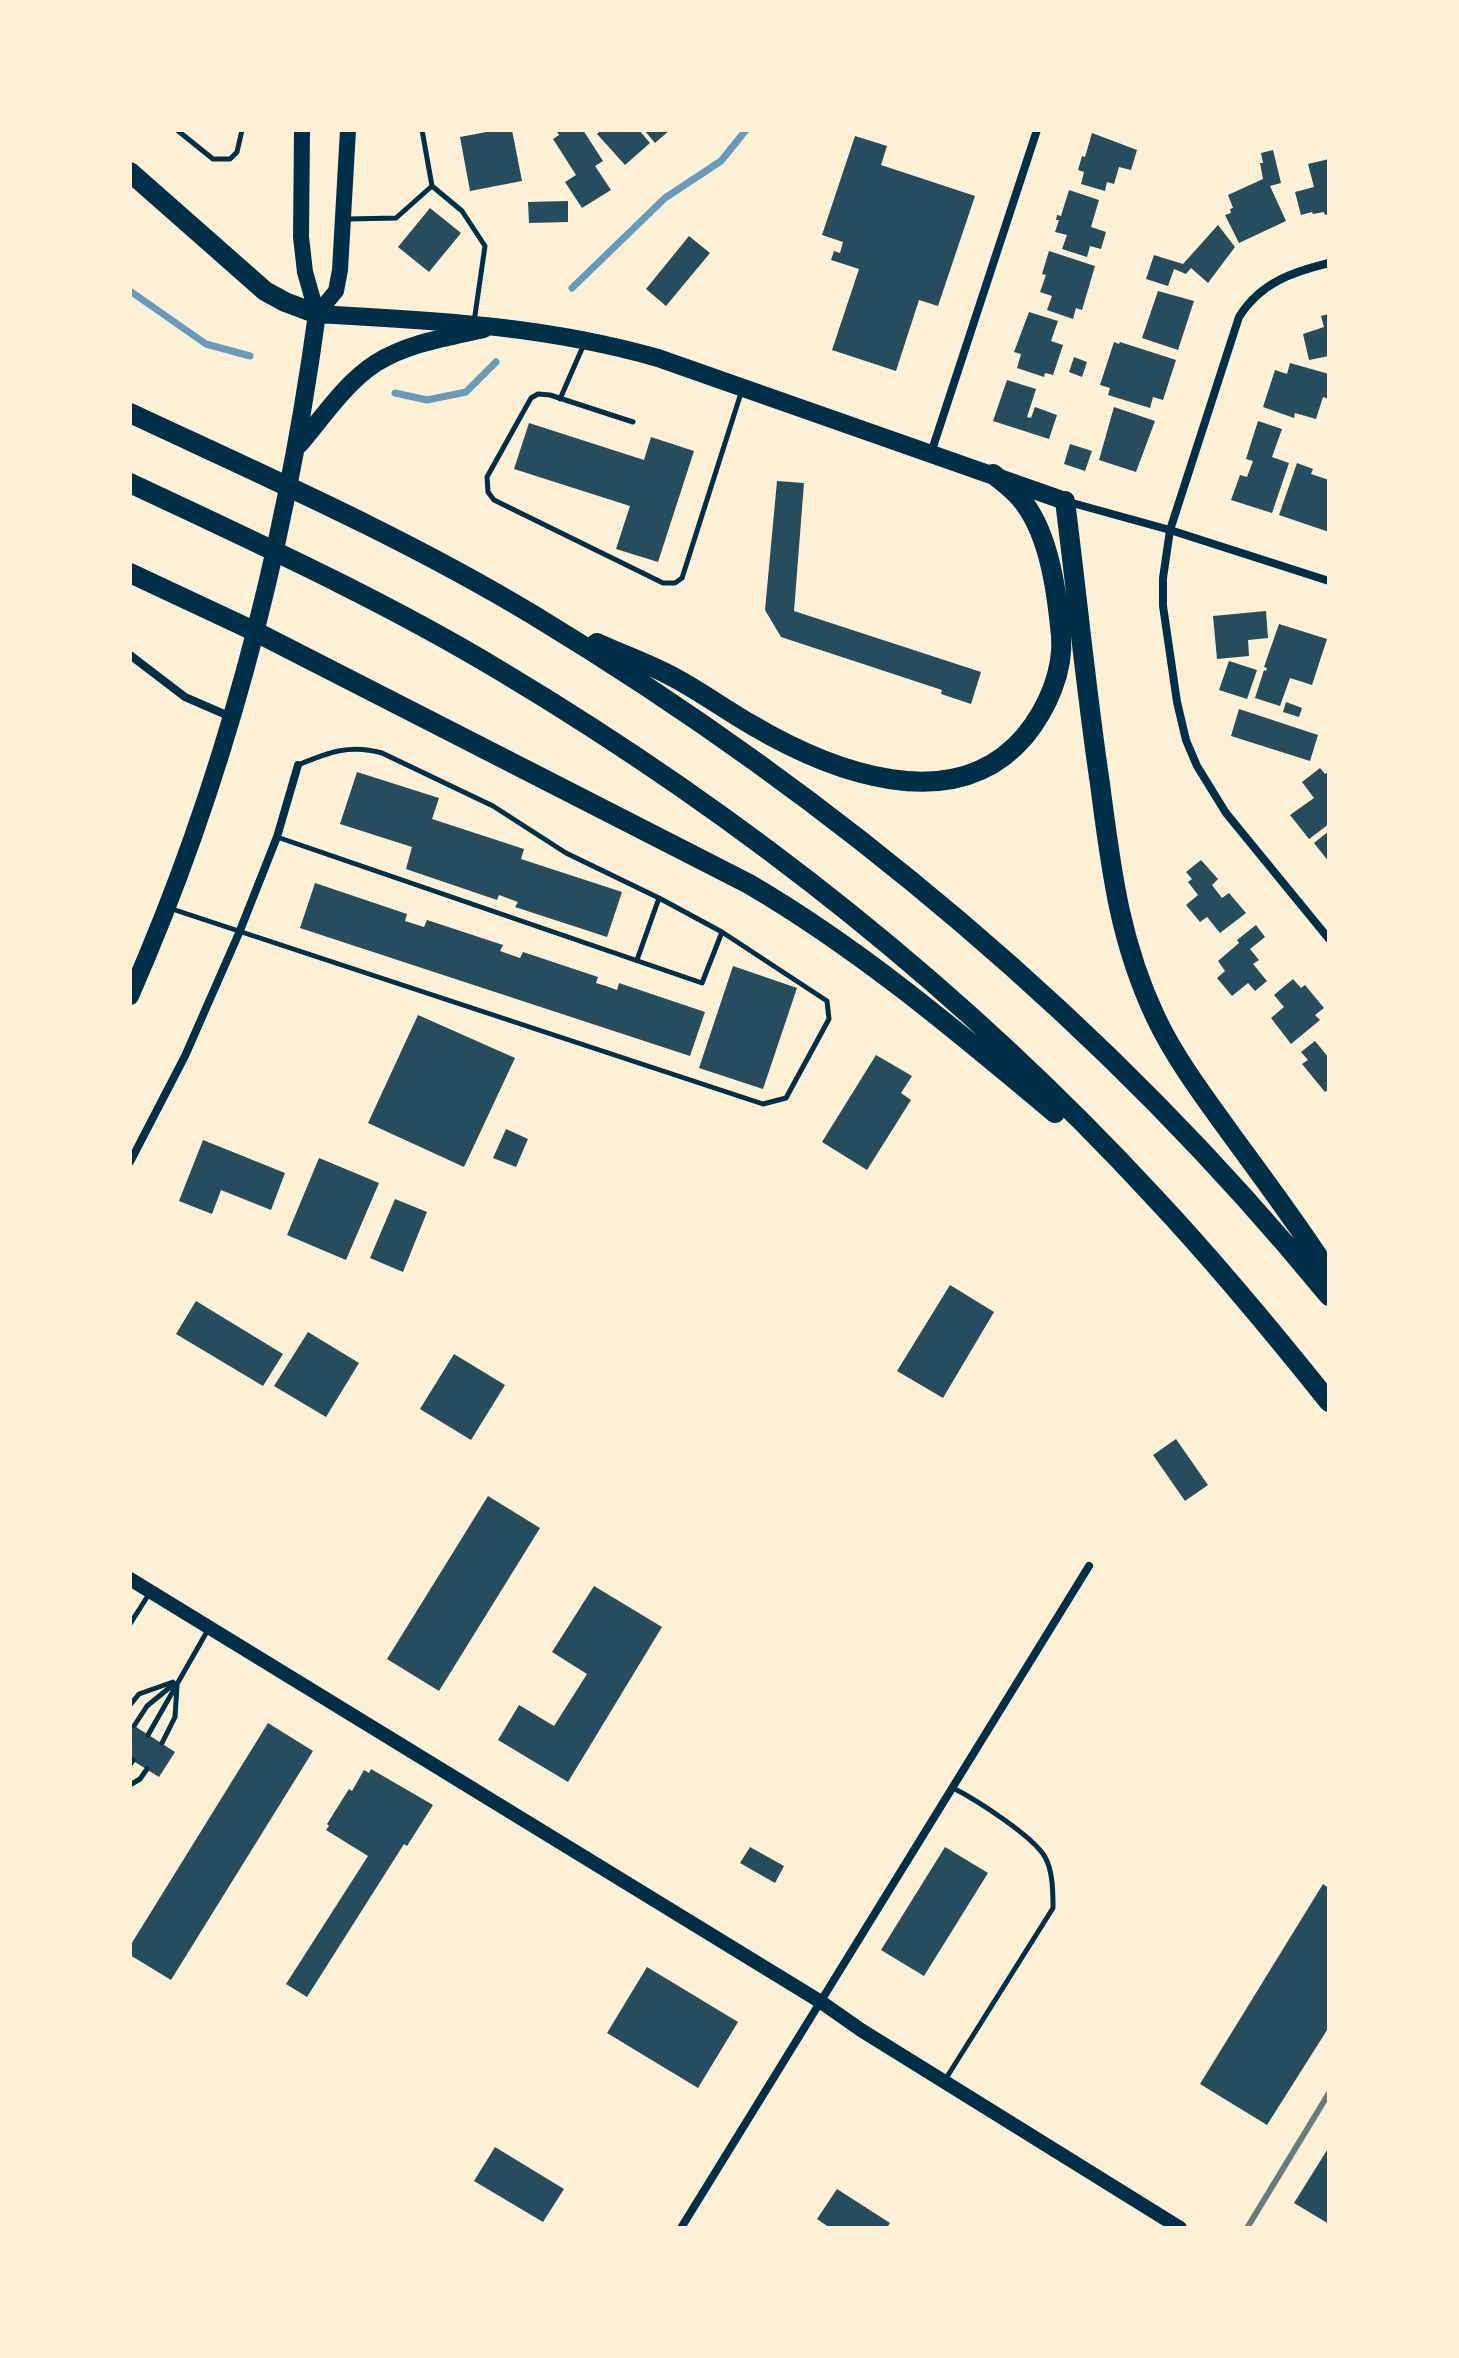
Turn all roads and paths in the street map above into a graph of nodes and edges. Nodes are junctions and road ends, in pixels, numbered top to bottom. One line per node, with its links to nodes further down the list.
1 (177, 130): 2 (lane)
2 (242, 130)
3 (302, 130): 11 (main road)
4 (348, 130): 9 (main road)
5 (422, 130): 8 (lane)
6 (1037, 130): 20 (street)
7 (130, 172): 11 (highway)
8 (432, 186): 9 (lane); 12 (lane)
9 (343, 219): 11 (main road)
10 (1329, 263): 24 (street)
11 (317, 314): 12 (highway); 19 (highway)
12 (474, 323): 13 (highway)
13 (496, 326): 14 (highway); 19 (highway)
14 (586, 339): 15 (highway); 16 (lane)
15 (743, 388): 16 (lane); 20 (highway)
16 (560, 399): 18 (lane)
17 (130, 413): 27 (highway)
18 (633, 422)
19 (297, 447): 28 (highway)
20 (931, 453): 21 (highway)
21 (993, 474): 23 (highway); 27 (highway)
22 (130, 483): 41 (highway)
23 (1065, 501): 24 (street); 42 (highway)
24 (1170, 530): 26 (street); 37 (street)
25 (130, 573): 28 (highway)
26 (1329, 581)
27 (532, 615): 43 (highway)
28 (256, 632): 30 (highway); 41 (highway)
29 (130, 655): 30 (street)
30 (232, 717): 34 (highway)
31 (298, 765): 32 (street); 33 (lane)
32 (277, 837): 36 (street); 38 (lane)
33 (659, 898): 35 (lane); 38 (lane)
34 (167, 908): 36 (lane); 39 (highway)
35 (722, 932): 36 (lane); 38 (lane)
36 (239, 933): 40 (street)
37 (1329, 939)
38 (637, 960)
39 (130, 996)
40 (130, 1162)
41 (1154, 1196): 44 (highway)
42 (1329, 1273)
43 (1329, 1296)
44 (1329, 1402)
45 (1089, 1566): 57 (street)
46 (130, 1579): 47 (street)
47 (151, 1591): 48 (lane); 49 (street)
48 (130, 1624)
49 (209, 1627): 50 (lane); 58 (street)
50 (178, 1681): 51 (lane); 52 (lane); 53 (lane); 54 (lane)
51 (130, 1705)
52 (134, 1726)
53 (148, 1735)
54 (162, 1743)
55 (147, 1769): 56 (lane)
56 (130, 1785)
57 (953, 1788): 58 (street); 59 (lane)
58 (821, 2002): 59 (street); 60 (street)
59 (944, 2082): 61 (street)
60 (681, 2228)
61 (1180, 2228)

